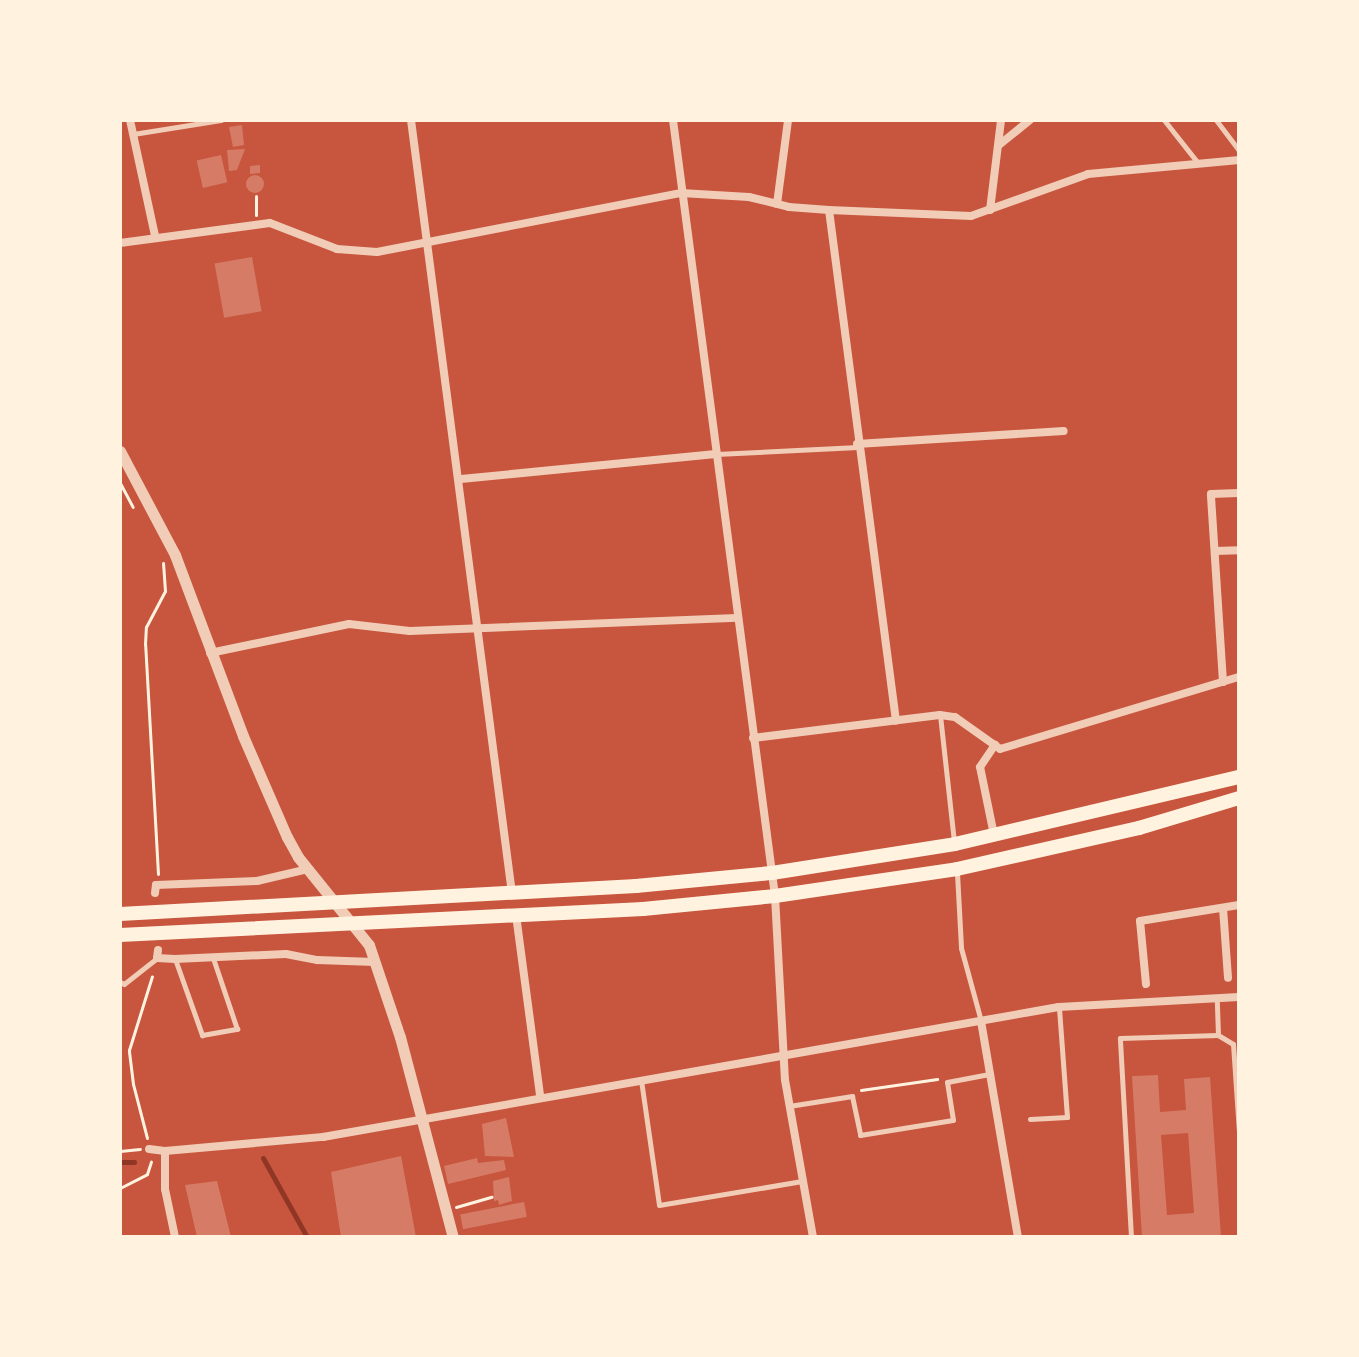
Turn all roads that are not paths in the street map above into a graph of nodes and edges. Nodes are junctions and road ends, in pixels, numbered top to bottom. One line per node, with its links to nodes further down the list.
1 (130, 120): 10 (street)
2 (221, 120): 10 (lane)
3 (411, 120): 20 (street)
4 (673, 120): 15 (street)
5 (788, 120): 16 (street)
6 (1001, 120): 11 (street)
7 (1030, 120): 11 (street)
8 (1164, 120): 14 (lane)
9 (1216, 120): 12 (lane)
10 (133, 134): 19 (street)
11 (998, 146): 18 (street)
12 (1239, 150)
13 (1239, 160): 14 (street)
14 (1199, 164): 18 (street)
15 (681, 193): 16 (street); 20 (street); 25 (street)
16 (777, 204): 17 (street)
17 (829, 210): 18 (street); 23 (street)
18 (990, 210)
19 (155, 236): 20 (street); 21 (street)
20 (428, 242): 26 (street)
21 (120, 243)
22 (1064, 431): 23 (street)
23 (858, 446): 25 (lane); 36 (street)
24 (120, 451): 32 (street)
25 (716, 454): 26 (street); 30 (street)
26 (461, 479): 31 (street)
27 (1239, 493): 29 (street)
28 (1239, 550): 29 (street)
29 (1215, 551): 34 (street)
30 (737, 618): 31 (street); 37 (street)
31 (479, 629): 32 (street); 47 (street)
32 (210, 653): 43 (street)
33 (1239, 677): 34 (street)
34 (1223, 682): 38 (street)
35 (940, 715): 36 (street); 38 (street); 42 (lane)
36 (896, 721): 37 (street)
37 (753, 738): 45 (street)
38 (995, 745): 41 (street)
39 (1239, 777): 41 (main road)
40 (1239, 798): 44 (main road)
41 (994, 836): 42 (main road)
42 (955, 844): 45 (main road)
43 (308, 869): 46 (street); 49 (street)
44 (957, 869): 48 (main road); 66 (lane)
45 (772, 873): 47 (main road); 48 (street)
46 (156, 889)
47 (512, 893): 49 (main road)
48 (775, 896): 53 (main road); 68 (street)
49 (338, 904): 52 (main road); 54 (street)
50 (1239, 905): 51 (street)
51 (1223, 908): 60 (street); 62 (street)
52 (127, 914)
53 (516, 914): 54 (main road); 71 (street)
54 (355, 924): 55 (main road); 59 (street)
55 (128, 935)
56 (158, 954): 58 (street); 61 (lane)
57 (213, 957): 58 (street); 58 (lane); 59 (street)
58 (175, 959)
59 (375, 962): 73 (street)
60 (1228, 978)
61 (120, 982)
62 (1146, 984)
63 (1239, 997): 64 (street)
64 (1217, 998): 65 (street); 67 (lane)
65 (1059, 1007): 66 (street); 74 (lane)
66 (981, 1021): 68 (street); 69 (street)
67 (1218, 1035): 75 (lane); 83 (lane)
68 (782, 1056): 70 (street); 72 (street)
69 (990, 1074): 72 (lane); 82 (street)
70 (641, 1080): 71 (street); 78 (lane)
71 (540, 1096): 73 (street)
72 (789, 1106): 78 (street)
73 (420, 1118): 77 (street); 80 (street)
74 (1030, 1119)
75 (1239, 1132)
76 (149, 1149): 77 (street)
77 (165, 1151): 79 (street)
78 (802, 1181): 81 (street)
79 (175, 1237)
80 (453, 1237)
81 (813, 1237)
82 (1018, 1237)
83 (1131, 1237)

